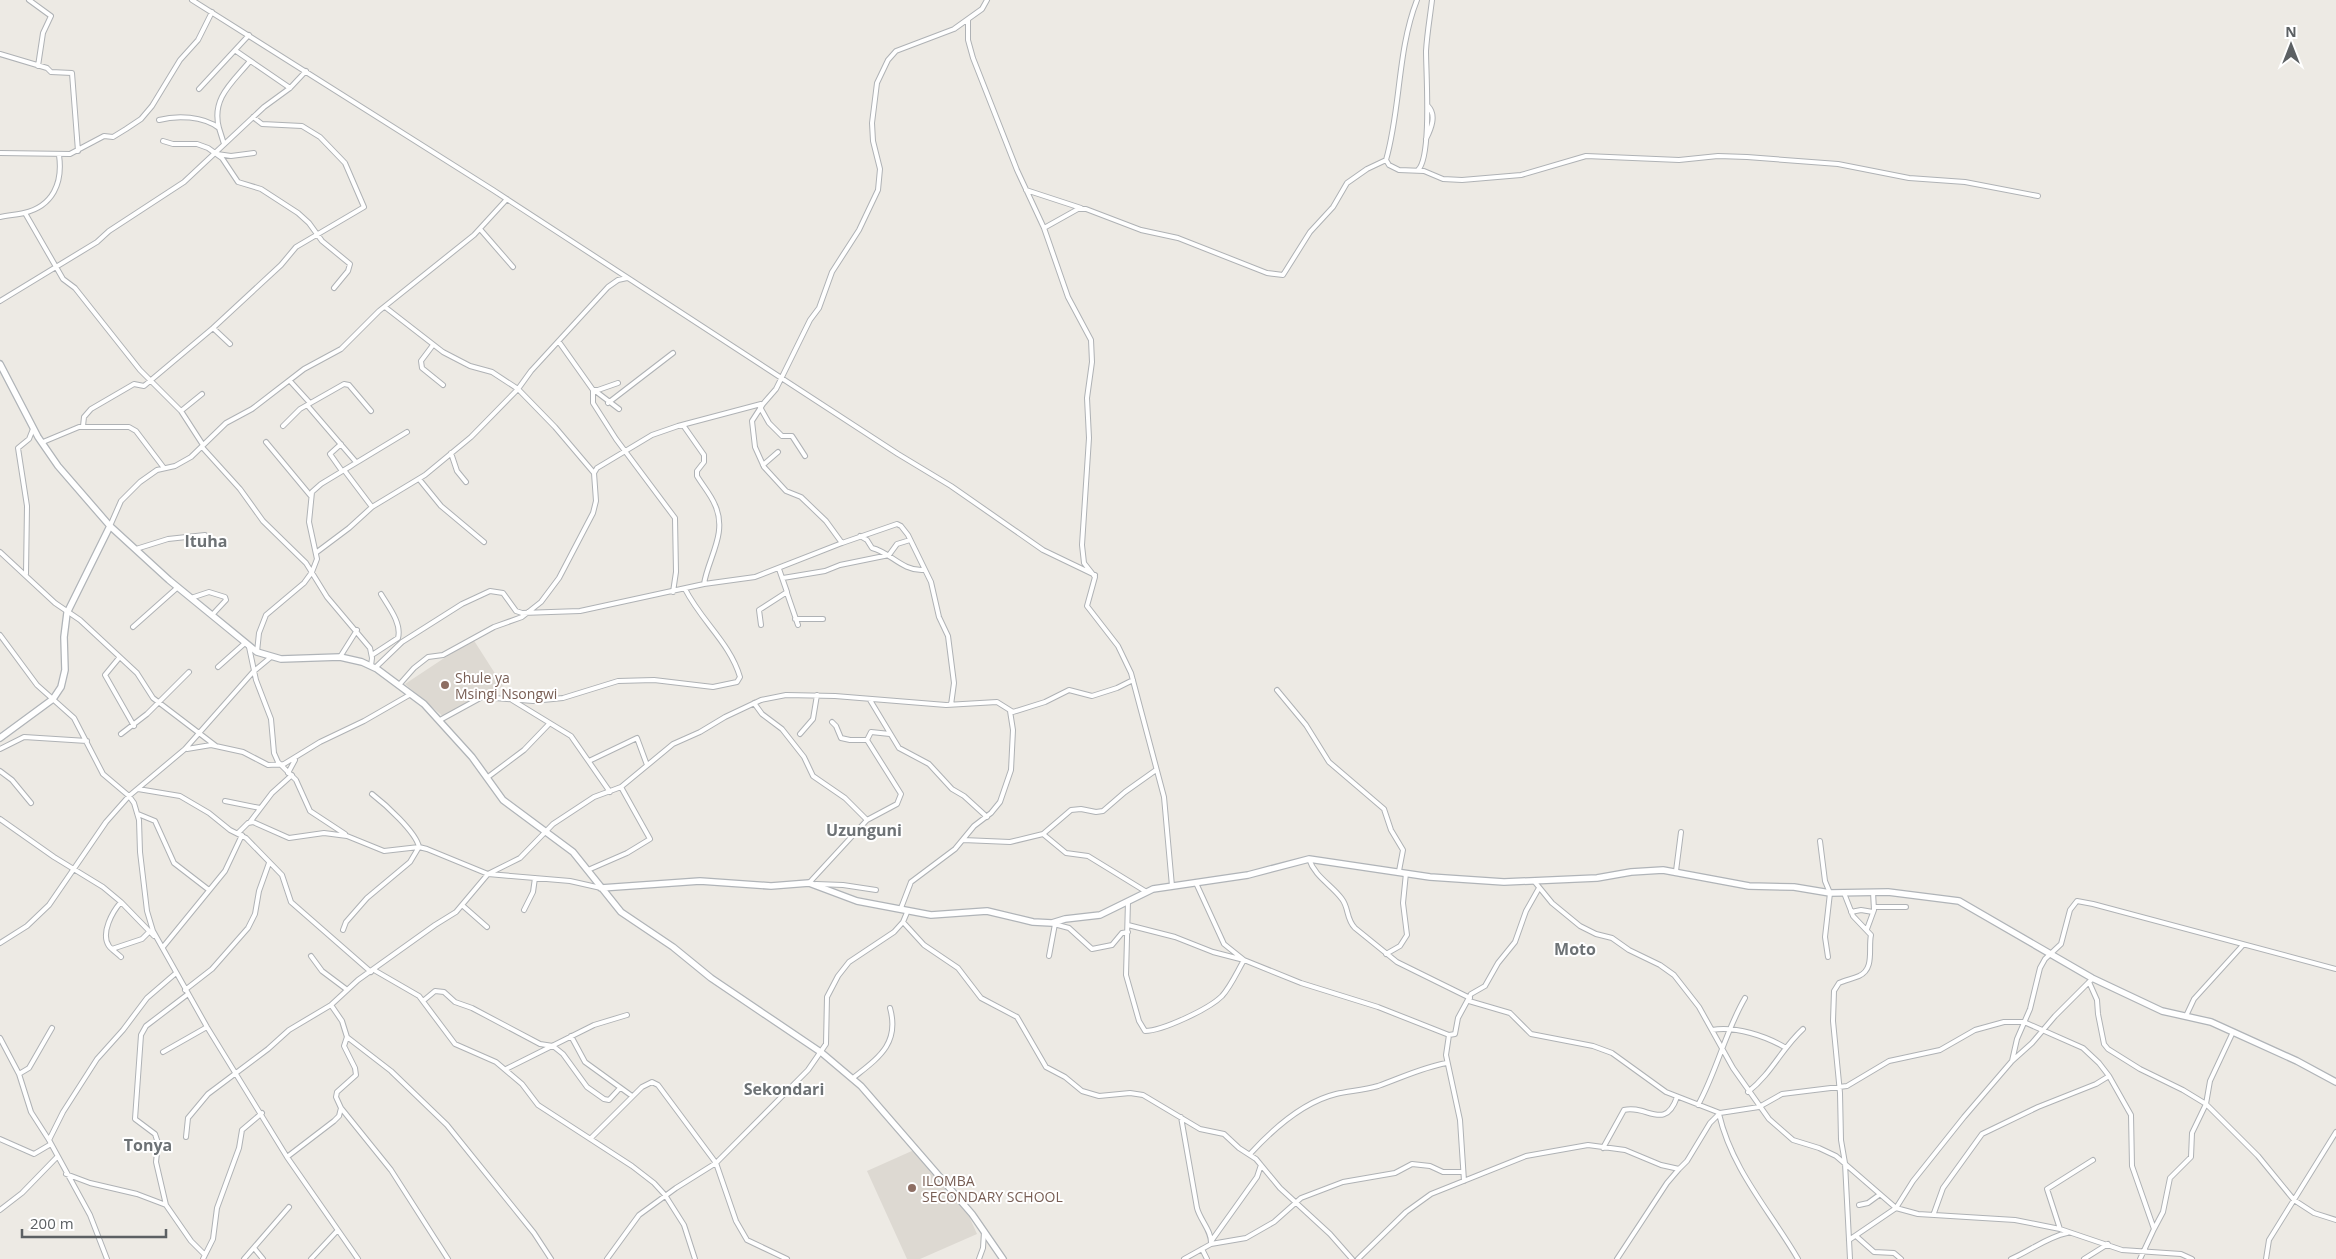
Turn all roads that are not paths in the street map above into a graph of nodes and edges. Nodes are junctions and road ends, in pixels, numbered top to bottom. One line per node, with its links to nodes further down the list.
1 (29, 0): 12 (street)
2 (192, 0): 6 (street)
3 (987, 0): 7 (street)
4 (1417, 0): 26 (street)
5 (1432, 0): 27 (street)
6 (212, 12): 8 (street); 21 (street)
7 (968, 20): 28 (street); 49 (street)
8 (249, 35): 9 (street); 13 (street)
9 (236, 51): 11 (street); 15 (street)
10 (0, 54): 12 (street)
11 (250, 61): 14 (street); 18 (street)
12 (38, 66): 21 (street)
13 (306, 71): 14 (street); 30 (street)
14 (290, 88): 16 (street)
15 (199, 89)
16 (253, 118): 20 (street); 36 (street)
17 (159, 120): 18 (street)
18 (219, 128): 20 (street)
19 (163, 141): 24 (street)
20 (224, 144): 24 (street)
21 (78, 151): 25 (street)
22 (0, 153): 25 (street)
23 (254, 153): 24 (street)
24 (216, 154): 36 (street); 37 (street)
25 (59, 155): 32 (street)
26 (1386, 160): 27 (street); 31 (street)
27 (1418, 170): 29 (street)
28 (1026, 190): 31 (street); 35 (street)
29 (2038, 196)
30 (507, 199): 34 (street); 39 (street)
31 (1083, 208): 35 (street)
32 (25, 213): 33 (street); 37 (street)
33 (0, 217)
34 (480, 228): 38 (street); 42 (street)
35 (1044, 228): 99 (street)
36 (316, 234): 40 (street); 43 (street)
37 (57, 267): 41 (street); 50 (street)
38 (514, 267)
39 (628, 278): 44 (street); 49 (street)
40 (334, 288)
41 (0, 301)
42 (385, 306): 46 (street); 51 (street)
43 (213, 328): 45 (street); 50 (street)
44 (559, 342): 54 (street); 55 (street)
45 (230, 344)
46 (433, 345): 53 (street); 54 (street)
47 (673, 353): 57 (street)
48 (0, 364): 66 (street)
49 (781, 378): 59 (street); 99 (street)
50 (149, 380): 61 (street); 64 (street)
51 (290, 381): 58 (street); 71 (street)
52 (618, 383): 55 (street)
53 (443, 385)
54 (518, 389): 74 (street); 80 (street)
55 (593, 390): 57 (street); 72 (street)
56 (202, 394): 61 (street)
57 (608, 403): 60 (street)
58 (308, 404): 62 (street); 65 (street); 70 (street)
59 (761, 405): 63 (street); 75 (street); 77 (street)
60 (619, 409)
61 (181, 411): 71 (street)
62 (371, 412)
63 (683, 424): 72 (street); 101 (street)
64 (83, 426): 68 (street); 78 (street)
65 (283, 426)
66 (34, 428): 68 (street); 98 (street)
67 (407, 432): 76 (street)
68 (43, 442): 85 (street)
69 (266, 442): 83 (street)
70 (341, 444): 76 (street); 79 (street)
71 (202, 446): 78 (street); 97 (street)
72 (626, 452): 80 (street); 104 (street)
73 (778, 452): 77 (street)
74 (451, 453): 81 (street); 82 (street)
75 (805, 456)
76 (356, 462): 79 (street)
77 (763, 465): 90 (street)
78 (164, 468): 85 (street)
79 (343, 471): 83 (street); 84 (street)
80 (594, 473): 110 (street)
81 (419, 479): 84 (street); 89 (street)
82 (466, 482)
83 (310, 495): 93 (street)
84 (372, 507): 93 (street)
85 (110, 526): 91 (street); 108 (street)
86 (205, 535): 91 (street)
87 (860, 536): 88 (street); 90 (street); 94 (street)
88 (910, 540): 94 (street); 96 (street)
89 (484, 542)
90 (842, 542): 95 (street)
91 (136, 548): 102 (street)
92 (0, 552): 98 (street)
93 (317, 552): 97 (street)
94 (886, 556): 96 (street); 100 (street)
95 (779, 569): 100 (street); 101 (street)
96 (923, 570): 140 (street)
97 (312, 572): 116 (street); 121 (street)
98 (26, 574): 108 (street)
99 (1095, 575): 130 (street)
100 (783, 578): 105 (street)
101 (704, 584): 103 (street)
102 (178, 587): 107 (street); 115 (street)
103 (685, 589): 104 (street); 136 (street)
104 (673, 592): 110 (street)
105 (787, 593): 111 (street); 113 (street)
106 (381, 594): 122 (street)
107 (191, 598): 109 (street); 109 (street)
108 (67, 613): 125 (street); 135 (street)
109 (213, 614): 120 (street)
110 (528, 614): 127 (street); 131 (street)
111 (795, 618): 112 (street); 114 (street)
112 (823, 619)
113 (761, 625)
114 (798, 625)
115 (133, 627)
116 (357, 630): 122 (street); 124 (street)
117 (0, 635): 118 (street)
118 (6, 640): 119 (street); 135 (street)
119 (0, 643)
120 (247, 645): 121 (street); 126 (street); 129 (street)
121 (257, 652): 123 (street)
122 (372, 655): 127 (street)
123 (271, 657): 124 (street); 129 (street)
124 (340, 657): 127 (street)
125 (118, 658): 138 (street); 145 (street)
126 (218, 667)
127 (373, 667): 131 (street)
128 (189, 672): 138 (street)
129 (253, 672): 147 (street); 158 (street)
130 (1134, 680): 141 (street); 160 (street)
131 (399, 685): 133 (street)
132 (1277, 690): 190 (street)
133 (411, 694): 142 (street); 156 (street)
134 (817, 696): 137 (street); 139 (street); 148 (street)
135 (53, 699): 150 (street); 152 (street)
136 (510, 699): 142 (street); 144 (street)
137 (870, 700): 140 (street); 149 (street)
138 (159, 702): 145 (street); 147 (street)
139 (754, 703): 159 (street); 175 (street)
140 (952, 705): 141 (street)
141 (1010, 711): 173 (street)
142 (440, 720): 163 (street)
143 (832, 722): 151 (street)
144 (549, 724): 157 (street); 163 (street)
145 (134, 726): 146 (street)
146 (121, 734)
147 (199, 734): 153 (street); 155 (street)
148 (800, 734)
149 (890, 734): 151 (street); 173 (street)
150 (0, 738)
151 (867, 740): 175 (street)
152 (88, 741): 154 (street); 168 (street)
153 (216, 746): 155 (street); 158 (street)
154 (0, 749)
155 (185, 750): 165 (street)
156 (296, 758): 158 (street); 162 (street)
157 (588, 761): 159 (street); 166 (street)
158 (280, 765): 162 (street)
159 (648, 765): 164 (street)
160 (1156, 770): 180 (street); 198 (street)
161 (0, 771): 170 (street)
162 (290, 774): 171 (street); 181 (street)
163 (488, 778): 177 (street)
164 (621, 787): 166 (street); 188 (street)
165 (138, 789): 168 (street); 179 (street)
166 (610, 792): 177 (street)
167 (372, 794): 184 (street)
168 (129, 796): 172 (street); 187 (street)
169 (225, 801): 171 (street)
170 (31, 802)
171 (260, 808): 176 (street)
172 (138, 814): 201 (street); 224 (street)
173 (987, 817): 182 (street)
174 (0, 818): 187 (street)
175 (867, 820): 195 (street)
176 (250, 822): 179 (street); 181 (street)
177 (545, 831): 188 (street); 192 (street)
178 (1681, 832): 189 (street)
179 (240, 834): 186 (street); 201 (street)
180 (1043, 834): 182 (street); 203 (street)
181 (347, 836): 184 (street)
182 (962, 840): 211 (street)
183 (1820, 841): 205 (street)
184 (419, 848): 192 (street); 221 (street)
185 (1309, 859): 190 (street); 196 (street); 230 (street)
186 (269, 863): 237 (street); 241 (street)
187 (74, 869): 208 (street); 225 (street)
188 (588, 870): 199 (street)
189 (1676, 871): 194 (street); 205 (street)
190 (1399, 872): 191 (street)
191 (1406, 873): 194 (street); 230 (street)
192 (488, 874): 193 (street); 209 (street)
193 (534, 878): 199 (street); 213 (street)
194 (1534, 881): 200 (street)
195 (809, 883): 197 (street); 199 (street)
196 (1196, 883): 198 (street); 235 (street)
197 (816, 884): 202 (street); 211 (street)
198 (1172, 886): 203 (street)
199 (601, 888): 266 (street)
200 (1539, 888): 244 (street); 255 (street)
201 (209, 890): 227 (street)
202 (876, 890)
203 (1145, 891): 207 (street)
204 (1873, 892): 206 (street); 212 (street); 229 (street)
205 (1830, 893): 206 (street); 234 (street)
206 (1844, 893): 215 (street)
207 (1128, 901): 217 (street); 218 (street)
208 (121, 902): 222 (street); 228 (street)
209 (462, 905): 219 (street); 237 (street)
210 (1906, 907): 212 (street)
211 (901, 908): 214 (street)
212 (1874, 909): 215 (street); 220 (street)
213 (524, 910)
214 (908, 910): 216 (street); 217 (street)
215 (1851, 912): 220 (street)
216 (902, 922): 266 (street); 286 (street)
217 (1053, 924): 223 (street); 232 (street)
218 (1128, 925): 223 (street); 235 (street)
219 (487, 927)
220 (1867, 929): 275 (street)
221 (342, 930)
222 (149, 932): 224 (street); 228 (street)
223 (1128, 932): 235 (street)
224 (157, 939): 227 (street)
225 (0, 943)
226 (2244, 945): 229 (street); 236 (street); 249 (street)
227 (163, 947): 238 (street)
228 (112, 949): 233 (street)
229 (2051, 953): 239 (street); 250 (street)
230 (1386, 954): 244 (street)
231 (311, 956): 240 (street)
232 (1049, 956)
233 (121, 957)
234 (1828, 957)
235 (1244, 960): 258 (street)
236 (2336, 969)
237 (373, 971): 240 (street); 245 (street)
238 (176, 973): 241 (street); 291 (street)
239 (2091, 980): 249 (street); 256 (street); 280 (street)
240 (346, 989): 246 (street)
241 (185, 990): 242 (street)
242 (188, 994): 251 (street); 309 (street)
243 (1745, 998): 253 (street)
244 (1469, 999): 258 (street); 279 (street)
245 (423, 1001): 262 (street); 269 (street)
246 (331, 1005): 260 (street); 270 (street)
247 (890, 1008): 273 (street)
248 (627, 1015): 259 (street)
249 (2186, 1016): 257 (street)
250 (2024, 1022): 256 (street); 267 (street); 275 (street)
251 (207, 1027): 265 (street); 270 (street)
252 (52, 1028): 271 (street)
253 (1731, 1028): 255 (street); 263 (street); 264 (street)
254 (1803, 1029): 263 (street)
255 (1712, 1030): 264 (street)
256 (2041, 1032): 267 (street); 272 (street)
257 (2233, 1032): 274 (street); 280 (street)
258 (1449, 1035): 268 (street)
259 (571, 1036): 262 (street); 276 (street)
260 (347, 1037): 283 (street); 334 (street)
261 (0, 1038): 271 (street)
262 (553, 1046): 269 (street); 276 (street)
263 (1786, 1048): 277 (street)
264 (1723, 1051): 277 (street); 281 (street)
265 (163, 1052)
266 (822, 1053): 273 (street); 297 (street)
267 (2012, 1061): 311 (street)
268 (1447, 1063): 293 (street); 301 (street)
269 (506, 1069): 290 (street)
270 (237, 1073): 284 (street); 288 (street)
271 (19, 1074): 291 (street)
272 (2109, 1076): 313 (street); 316 (street)
273 (852, 1078): 317 (street)
274 (2335, 1081)
275 (1839, 1087): 282 (street); 298 (street)
276 (620, 1088): 278 (street)
277 (1748, 1092): 282 (street)
278 (632, 1096): 290 (street); 297 (street)
279 (1677, 1097): 281 (street); 292 (street)
280 (2206, 1104): 306 (street); 316 (street)
281 (1698, 1105): 285 (street)
282 (1759, 1107): 285 (street); 298 (street)
283 (341, 1108): 295 (street); 333 (street)
284 (262, 1113): 295 (street); 327 (street)
285 (1720, 1113): 300 (street); 345 (street)
286 (1182, 1117): 293 (street); 322 (street)
287 (2336, 1132): 306 (street)
288 (186, 1137)
289 (0, 1138): 291 (street)
290 (591, 1138): 304 (street)
291 (50, 1142): 294 (street)
292 (1603, 1148): 300 (street); 303 (street)
293 (1250, 1154): 299 (street)
294 (57, 1157): 302 (street); 312 (street)
295 (287, 1157): 318 (street)
296 (2093, 1160): 315 (street)
297 (716, 1163): 304 (street); 337 (street)
298 (1845, 1163): 305 (street); 321 (street)
299 (1261, 1165): 307 (street); 322 (street)
300 (1679, 1169): 344 (street)
301 (1462, 1172): 303 (street); 307 (street)
302 (66, 1174): 309 (street); 328 (street)
303 (1464, 1181): 343 (street)
304 (665, 1195): 335 (street); 336 (street)
305 (1879, 1195): 308 (street); 311 (street)
306 (2294, 1200): 314 (street); 352 (street)
307 (1295, 1202): 322 (street); 342 (street)
308 (1859, 1205)
309 (166, 1206): 327 (street)
310 (289, 1207): 324 (street)
311 (1896, 1208): 313 (street); 320 (street)
312 (0, 1210)
313 (1934, 1213): 315 (street)
314 (2336, 1220)
315 (2060, 1229): 319 (street)
316 (2154, 1229): 326 (street)
317 (984, 1230): 338 (street); 339 (street)
318 (337, 1231): 331 (street); 332 (street)
319 (2069, 1232): 323 (street); 348 (street)
320 (1856, 1236): 321 (street); 347 (street)
321 (1849, 1240): 346 (street)
322 (1212, 1242): 325 (street)
323 (2108, 1244): 326 (street); 349 (street)
324 (254, 1248): 329 (street); 330 (street)
325 (1202, 1249): 340 (street); 341 (street)
326 (2142, 1250): 350 (street); 351 (street)
327 (203, 1258)
328 (107, 1259)
329 (244, 1259)
330 (263, 1259)
331 (311, 1259)
332 (358, 1259)
333 (448, 1259)
334 (551, 1259)
335 (607, 1259)
336 (695, 1259)
337 (787, 1259)
338 (978, 1259)
339 (1003, 1259)
340 (1184, 1259)
341 (1207, 1259)
342 (1352, 1259)
343 (1358, 1259)
344 (1617, 1259)
345 (1798, 1259)
346 (1850, 1259)
347 (1901, 1259)
348 (2011, 1259)
349 (2084, 1259)
350 (2140, 1259)
351 (2192, 1259)
352 (2266, 1259)

